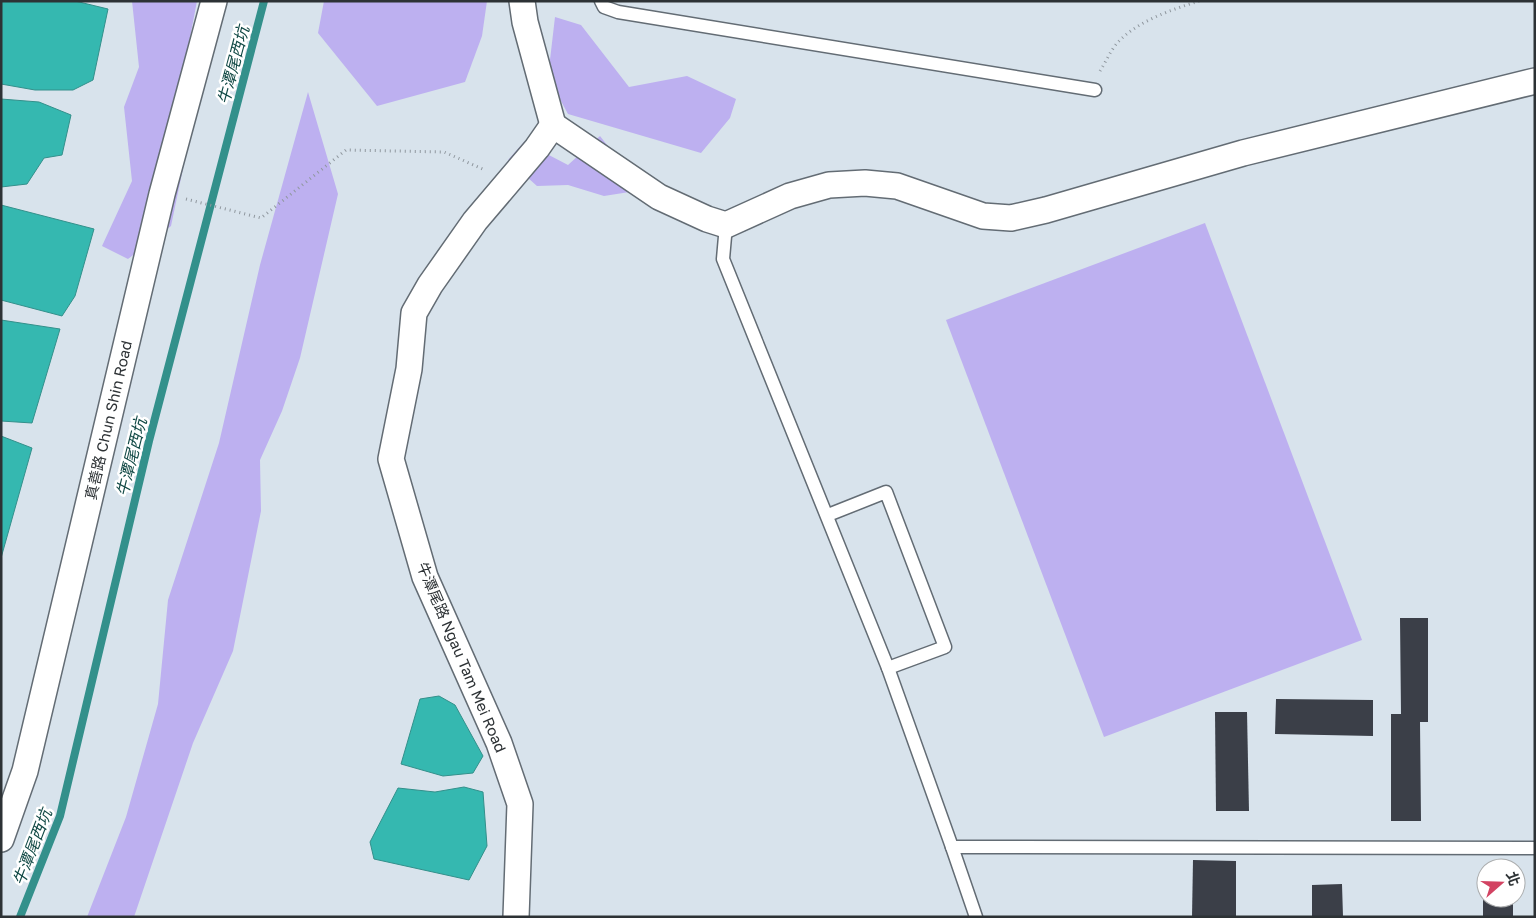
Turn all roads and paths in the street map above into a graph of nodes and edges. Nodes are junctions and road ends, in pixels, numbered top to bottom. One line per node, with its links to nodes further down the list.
1 (214, 1): 13 (street, 真善路 Chun Shin Road)
2 (522, 1): 7 (street)
3 (601, 1): 6 (lane)
4 (1199, 1): 6 (path)
5 (1535, 80): 10 (street)
6 (1092, 89)
7 (553, 125): 8 (street, 牛潭尾路 Ngau Tam Mei Road); 10 (street)
8 (509, 180): 9 (path); 16 (street, 牛潭尾路 Ngau Tam Mei Road)
9 (179, 197)
10 (726, 225): 11 (lane)
11 (828, 515): 12 (lane); 12 (lane)
12 (888, 668): 14 (lane)
13 (1, 839)
14 (952, 848): 15 (lane); 17 (lane)
15 (1535, 848)
16 (516, 917)
17 (976, 917)

